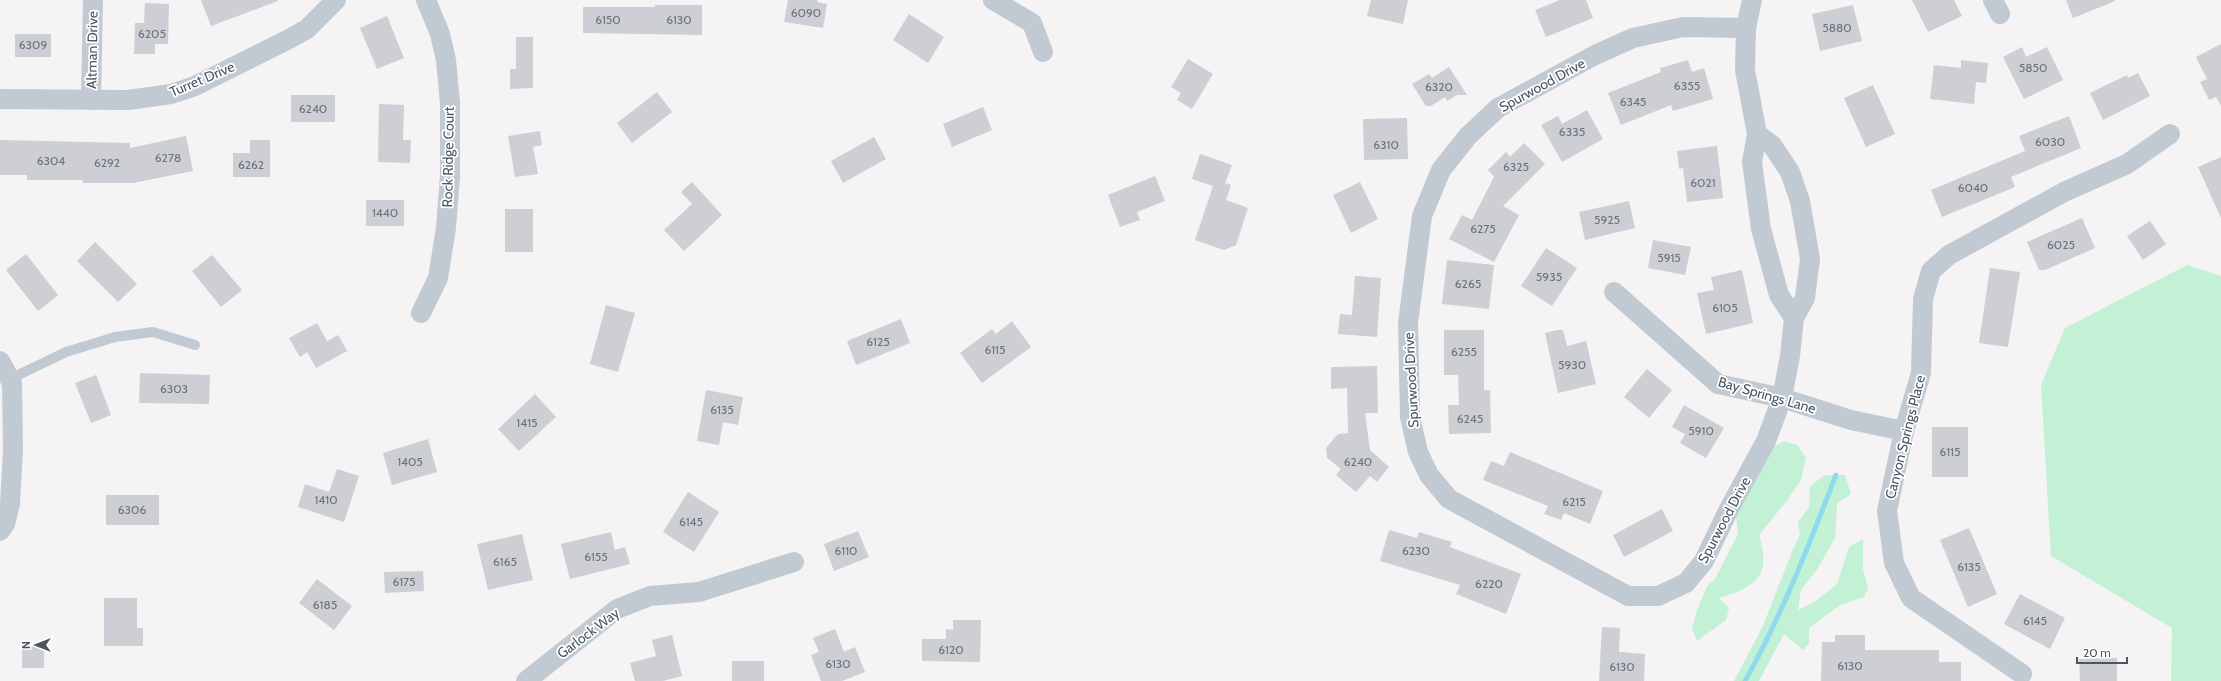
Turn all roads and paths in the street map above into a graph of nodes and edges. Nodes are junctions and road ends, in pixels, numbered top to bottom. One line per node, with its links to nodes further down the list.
1 (93, 0): 9 (street, Altman Drive)
2 (336, 0): 9 (street, Turret Drive)
3 (426, 0): 13 (street, Rock Ridge Court)
4 (993, 0): 7 (street)
5 (1752, 0): 6 (street)
6 (1746, 28): 10 (street); 18 (street, Spurwood Drive)
7 (1043, 52)
8 (0, 99): 9 (street, Turret Drive)
9 (91, 100)
10 (1757, 134): 14 (street); 14 (street, Spurwood Drive)
11 (2170, 134): 19 (street, Canyon Springs Place)
12 (1614, 292): 18 (street, Bay Springs Lane)
13 (421, 313)
14 (1794, 318): 18 (street, Spurwood Drive)
15 (194, 345): 17 (lane)
16 (0, 361): 17 (street)
17 (10, 379): 20 (street)
18 (1782, 398): 19 (street, Bay Springs Lane)
19 (1904, 431): 22 (street, Canyon Springs Place)
20 (0, 532)
21 (794, 562): 23 (street, Garlock Way)
22 (2022, 674)
23 (526, 681)

